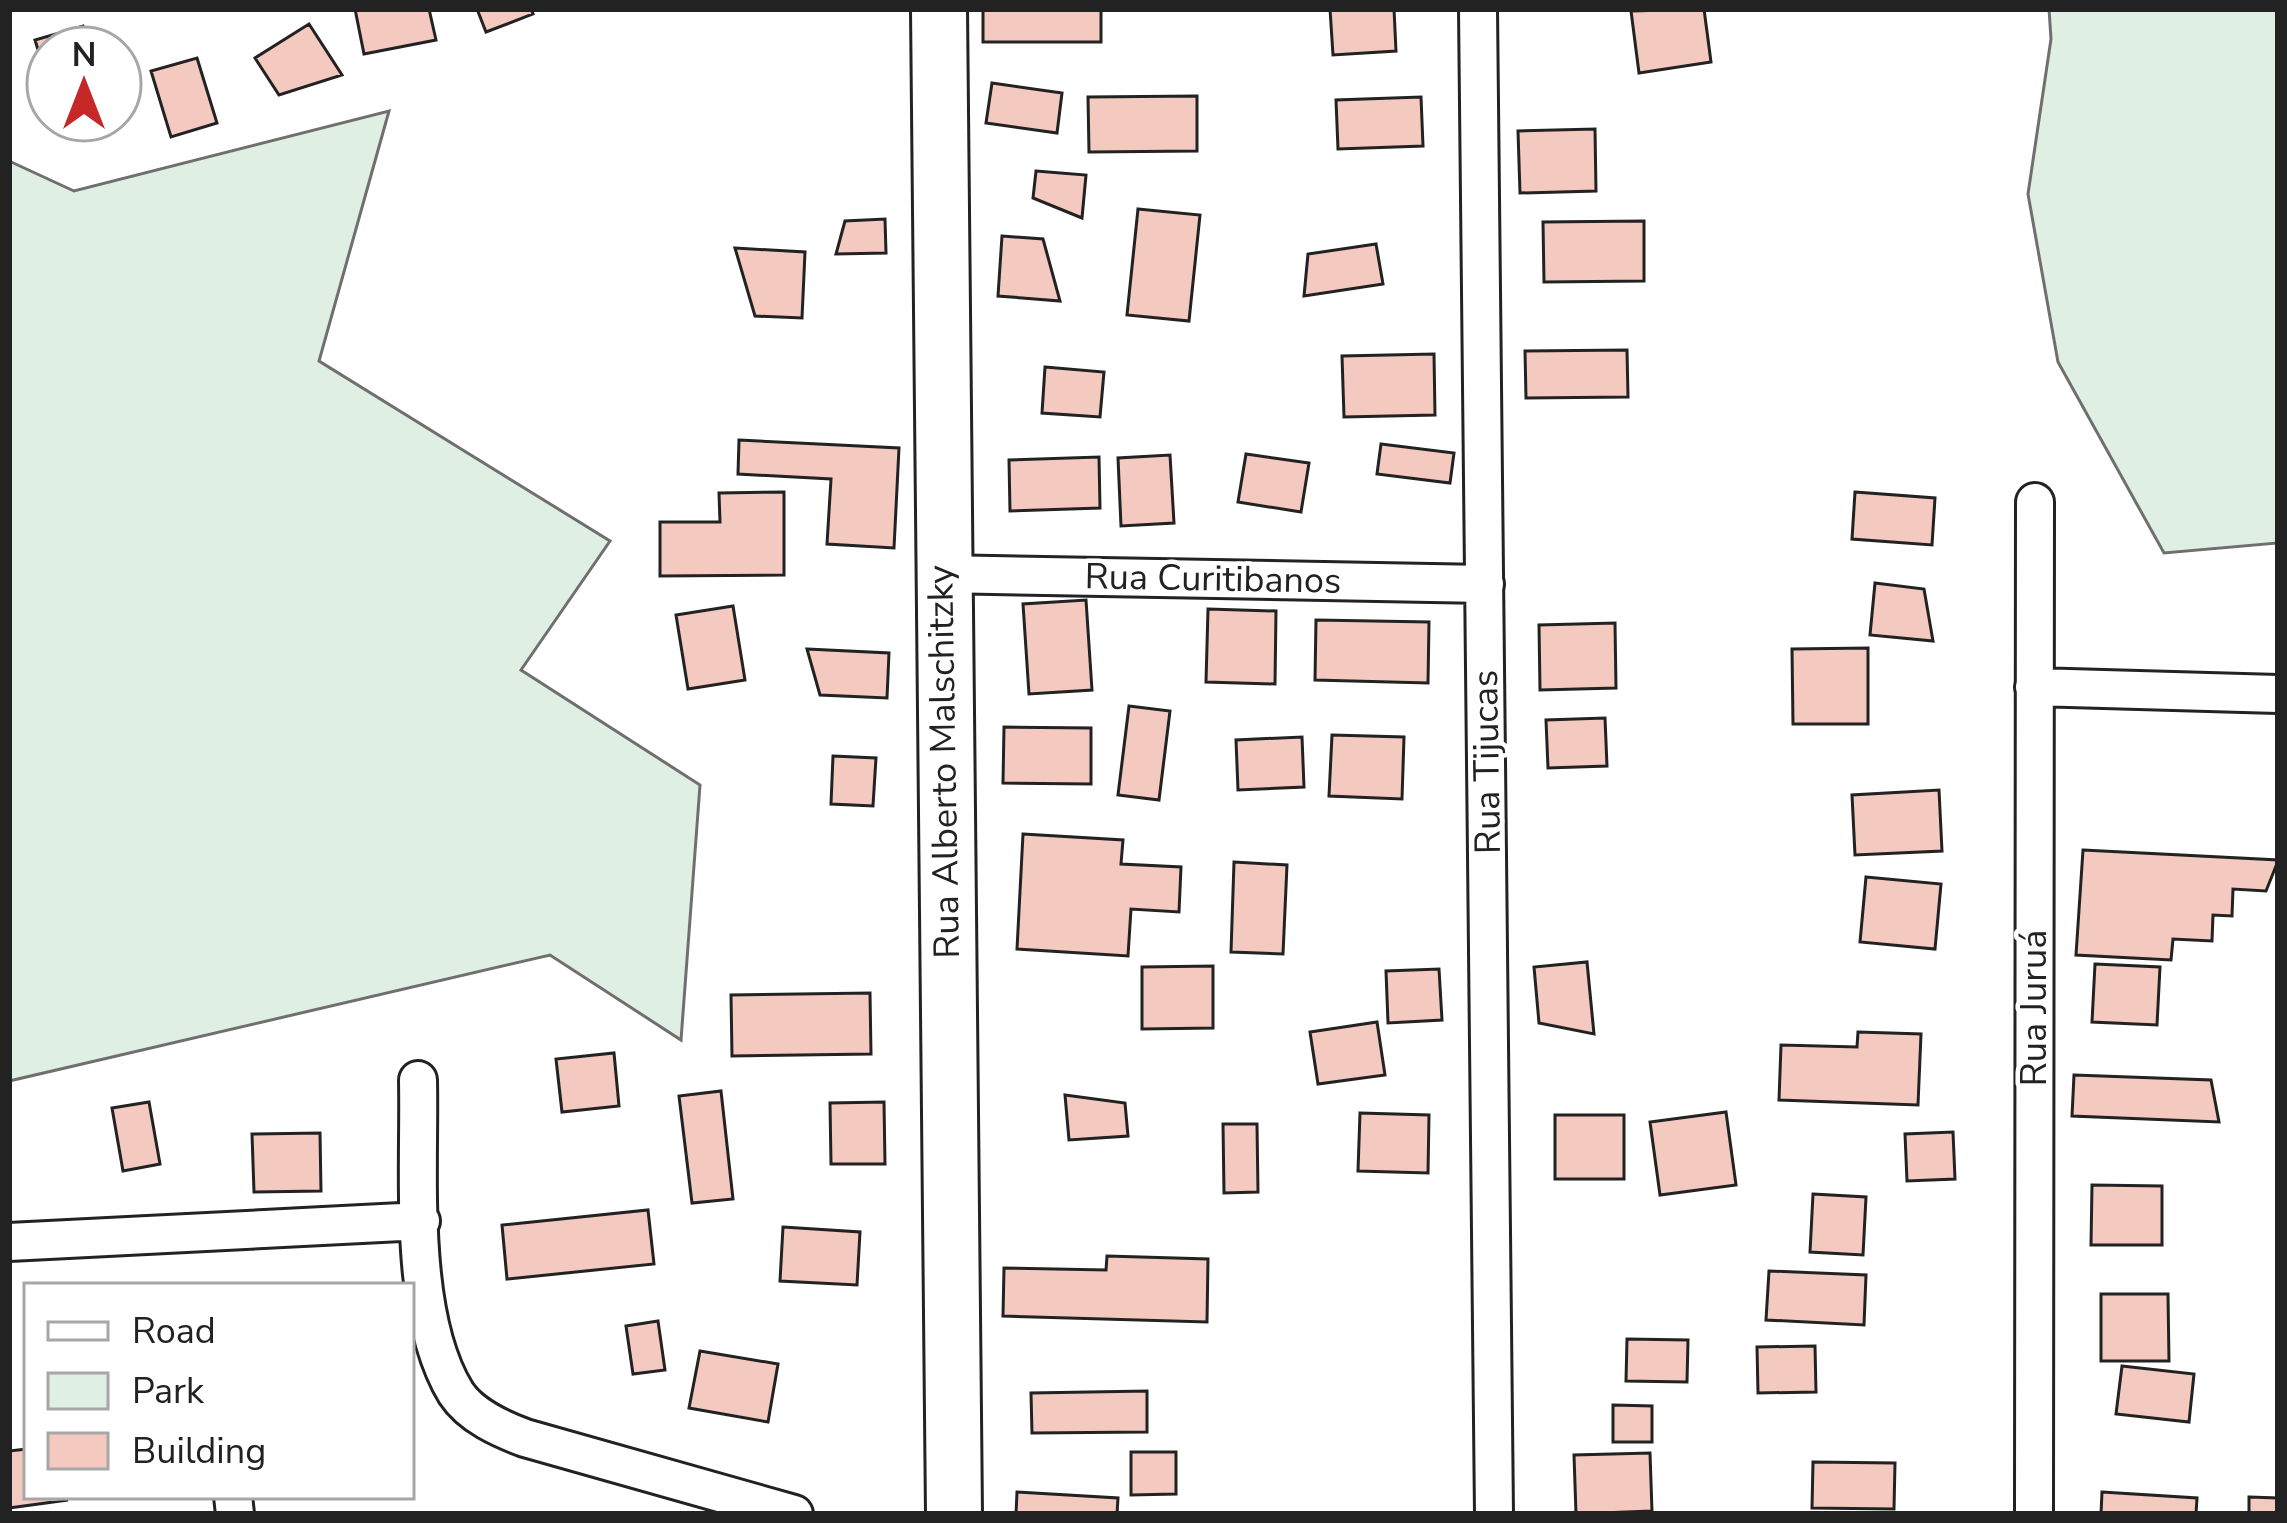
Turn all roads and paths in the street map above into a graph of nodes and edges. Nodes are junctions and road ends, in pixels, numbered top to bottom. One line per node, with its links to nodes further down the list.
1 (939, 9): 4 (street, Rua Alberto Malschitzky)
2 (1478, 9): 5 (street, Rua Tijucas)
3 (2035, 502): 6 (street, Rua Juruá)
4 (940, 574): 5 (street, Rua Curitibanos); 12 (street, Rua Alberto Malschitzky)
5 (1485, 584): 13 (street, Rua Tijucas)
6 (2034, 687): 7 (street); 14 (street, Rua Juruá)
7 (2278, 694)
8 (418, 1080): 9 (street)
9 (422, 1221): 10 (street); 11 (street)
10 (9, 1242)
11 (794, 1514)
12 (954, 1514)
13 (1494, 1514)
14 (2034, 1514)

